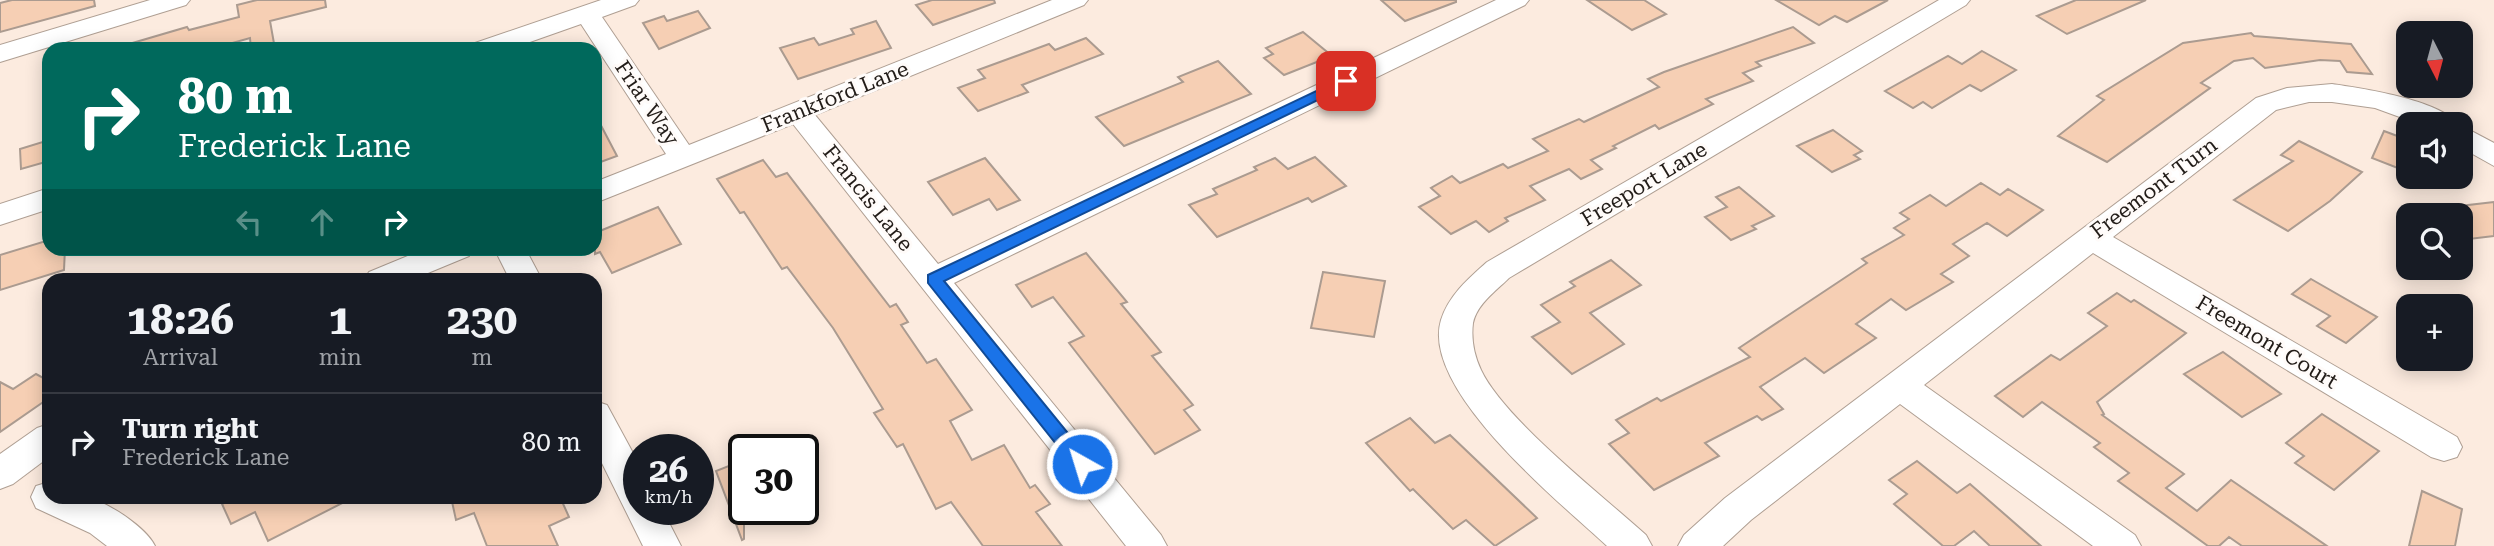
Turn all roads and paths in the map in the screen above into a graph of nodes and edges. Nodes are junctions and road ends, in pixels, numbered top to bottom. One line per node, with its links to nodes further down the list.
1 (177, 0): 8 (street)
2 (626, 0): 6 (street)
3 (1075, 0): 9 (street, Frankford Lane)
4 (1516, 0): 22 (street)
5 (1957, 0): 35 (street, Freeport Lane)
6 (587, 14): 7 (street); 13 (street, Friar Way)
7 (505, 42)
8 (0, 54)
9 (798, 112): 13 (street, Frankford Lane); 22 (street, Francis Lane)
10 (2412, 112): 17 (street, Freemont Turn)
11 (2473, 142): 12 (street)
12 (2494, 156)
13 (683, 158): 14 (street, Frankford Lane)
14 (602, 190)
15 (42, 200): 16 (street)
16 (0, 215)
17 (2089, 237): 23 (street, Freemont Turn); 26 (street, Freemont Court)
18 (438, 256): 20 (street)
19 (513, 256): 21 (street)
20 (397, 273)
21 (522, 273)
22 (934, 279): 34 (street, Francis Lane)
23 (1899, 385): 36 (street, Freemont Turn); 37 (street)
24 (602, 429): 27 (street)
25 (42, 443): 28 (street)
26 (2444, 447)
27 (623, 469)
28 (0, 475): 29 (street)
29 (42, 494)
30 (64, 504): 32 (street)
31 (651, 525): 33 (street)
32 (136, 546)
33 (662, 546)
34 (1149, 546)
35 (1633, 546)
36 (1697, 546)
37 (2122, 546)

